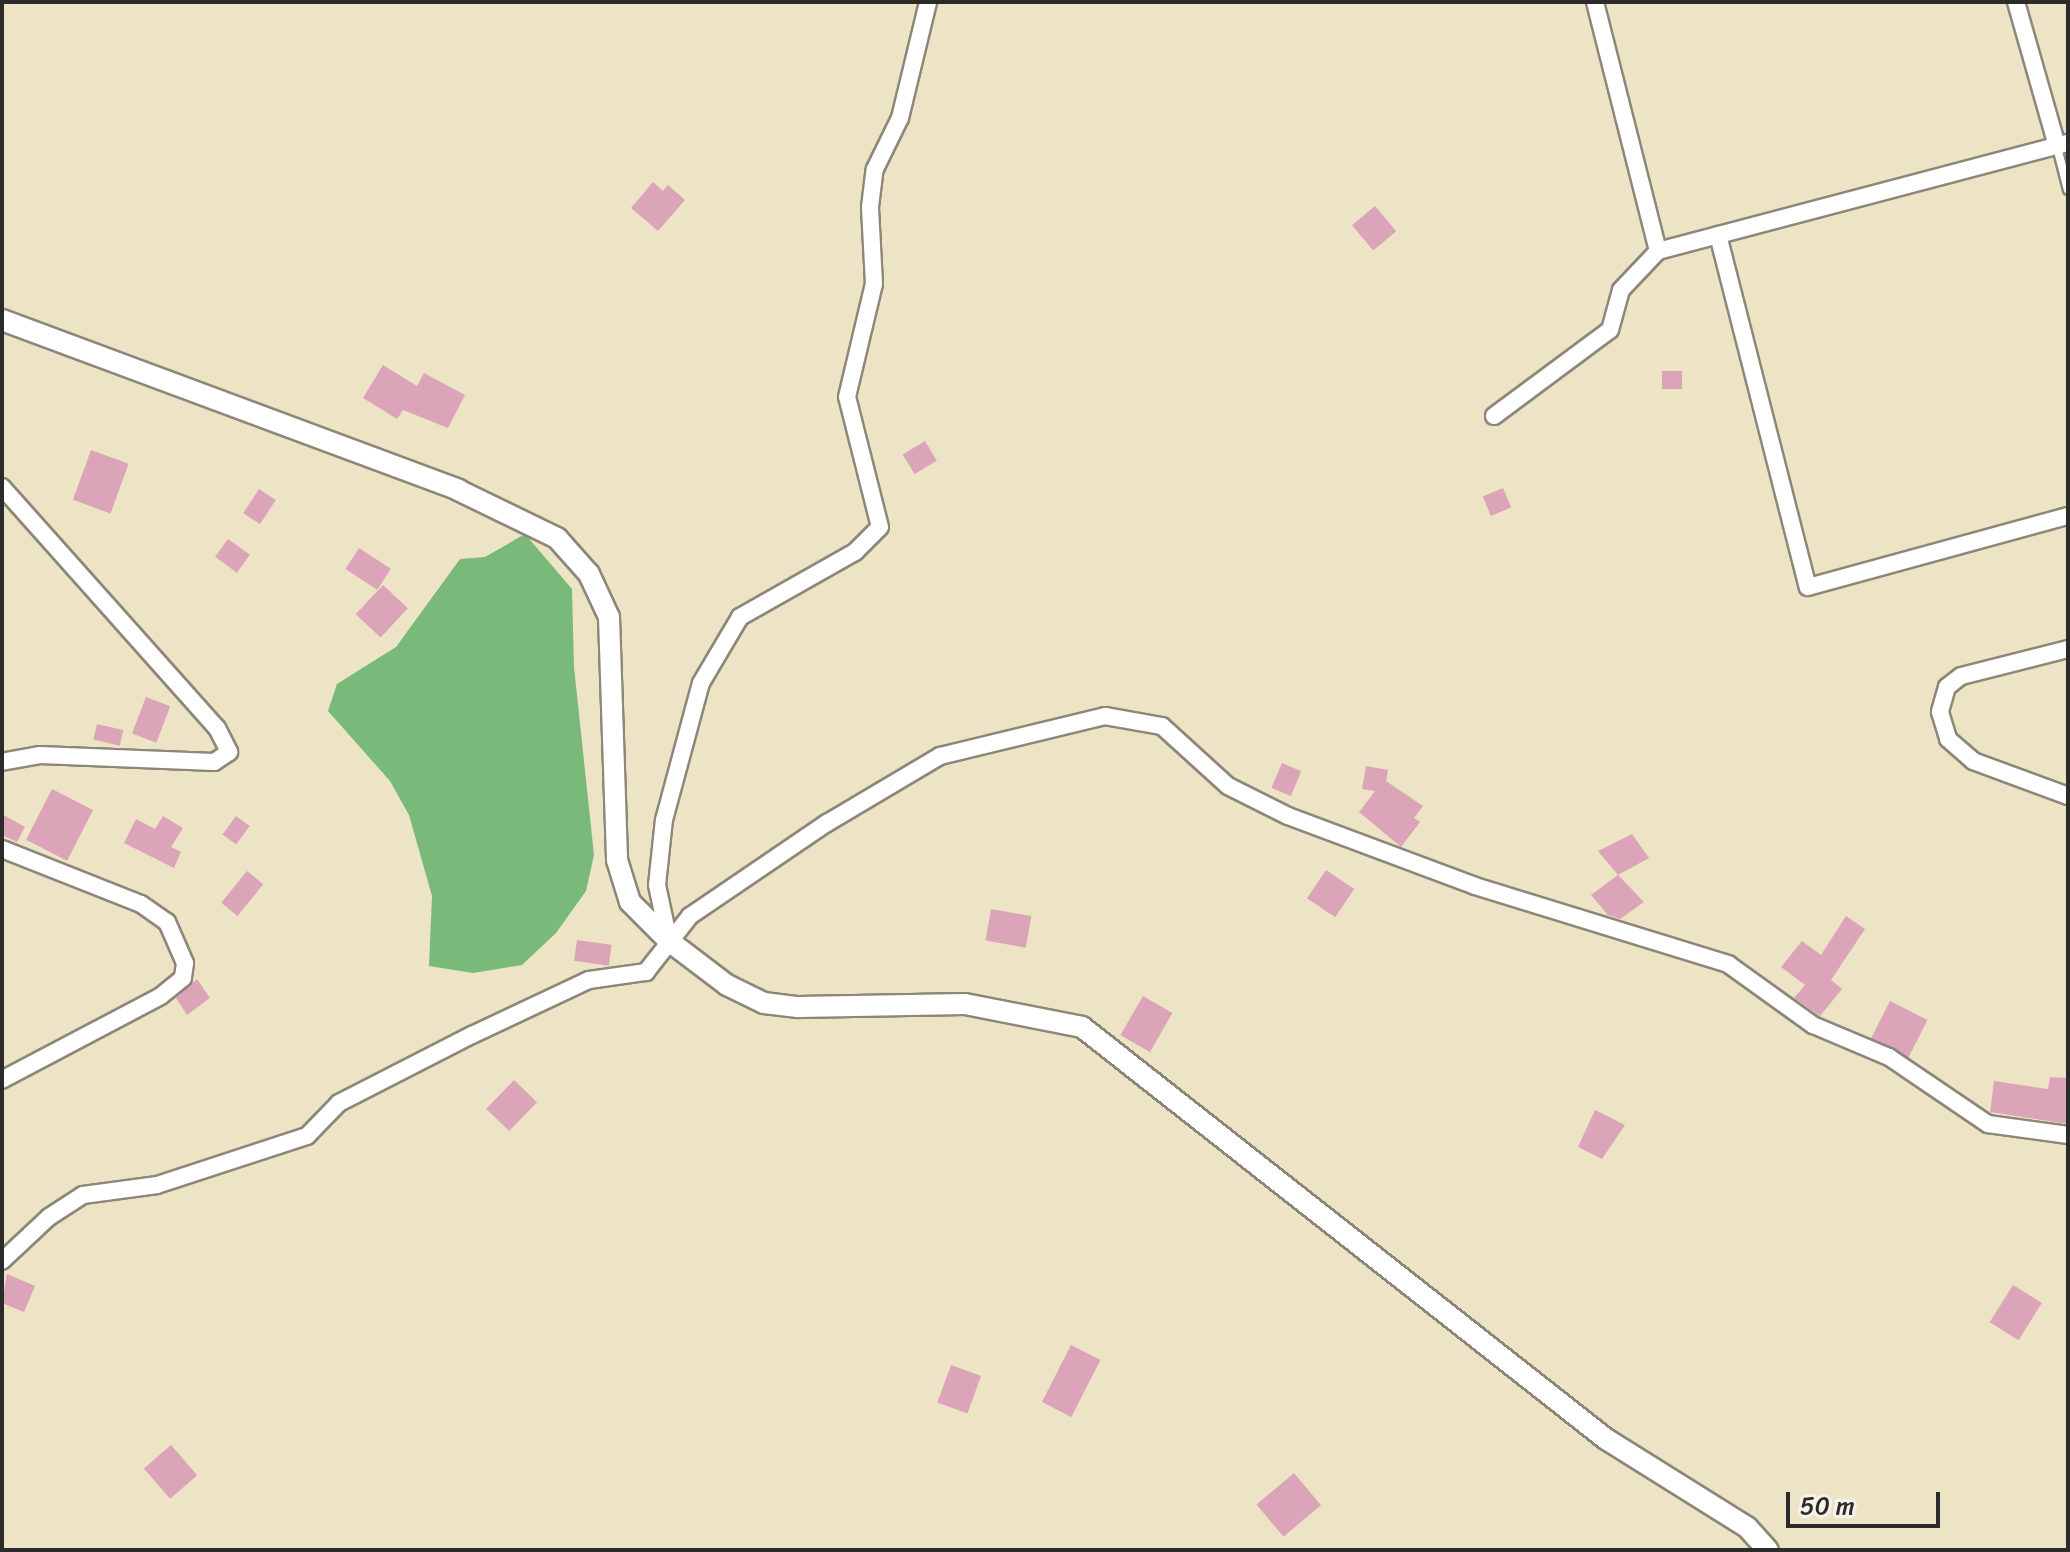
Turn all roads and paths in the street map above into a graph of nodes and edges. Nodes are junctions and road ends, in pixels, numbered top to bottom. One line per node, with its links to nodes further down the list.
1 (928, 2): 16 (street)
2 (1595, 2): 7 (street)
3 (2016, 2): 4 (street)
4 (2062, 144): 5 (lane); 6 (street)
5 (2068, 190)
6 (1718, 235): 7 (street); 11 (street)
7 (1658, 251): 9 (street)
8 (5, 317): 16 (street)
9 (1494, 416)
10 (2, 487): 13 (street)
11 (2068, 516)
12 (2068, 649): 14 (street)
13 (2, 762)
14 (2068, 796)
15 (2, 849): 17 (street)
16 (669, 941): 18 (street); 19 (street); 20 (street)
17 (2, 1080)
18 (2068, 1135)
19 (2, 1261)
20 (1768, 1550)

